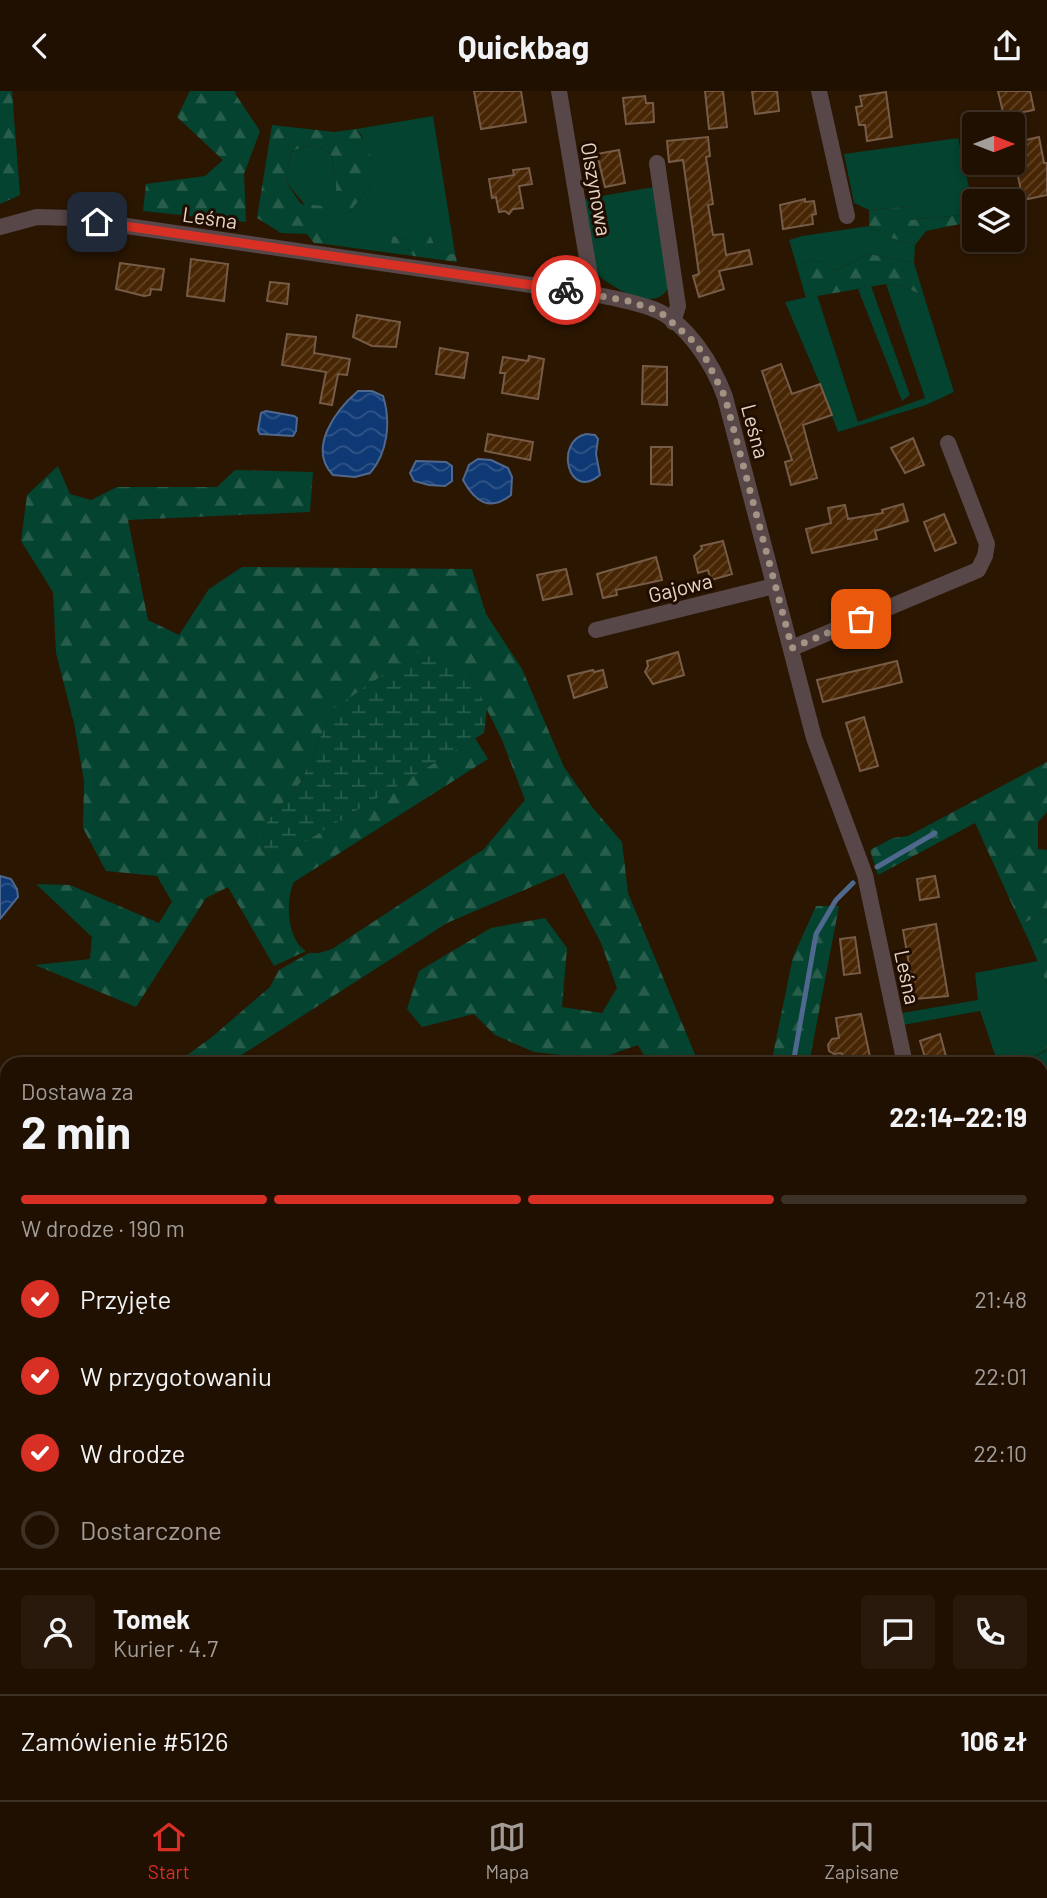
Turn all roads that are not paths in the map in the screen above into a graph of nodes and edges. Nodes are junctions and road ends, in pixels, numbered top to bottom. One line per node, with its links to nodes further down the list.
1 (559, 91): 6 (street, Olszynowa)
2 (819, 91): 4 (street)
3 (657, 163): 7 (street)
4 (847, 216)
5 (0, 227): 6 (street, Leśna)
6 (593, 294): 7 (street, Leśna)
7 (673, 322): 9 (street, Leśna)
8 (948, 443): 11 (street)
9 (774, 586): 10 (street, Gajowa); 11 (street, Leśna)
10 (596, 630)
11 (792, 648): 12 (street, Leśna)
12 (904, 1057)

